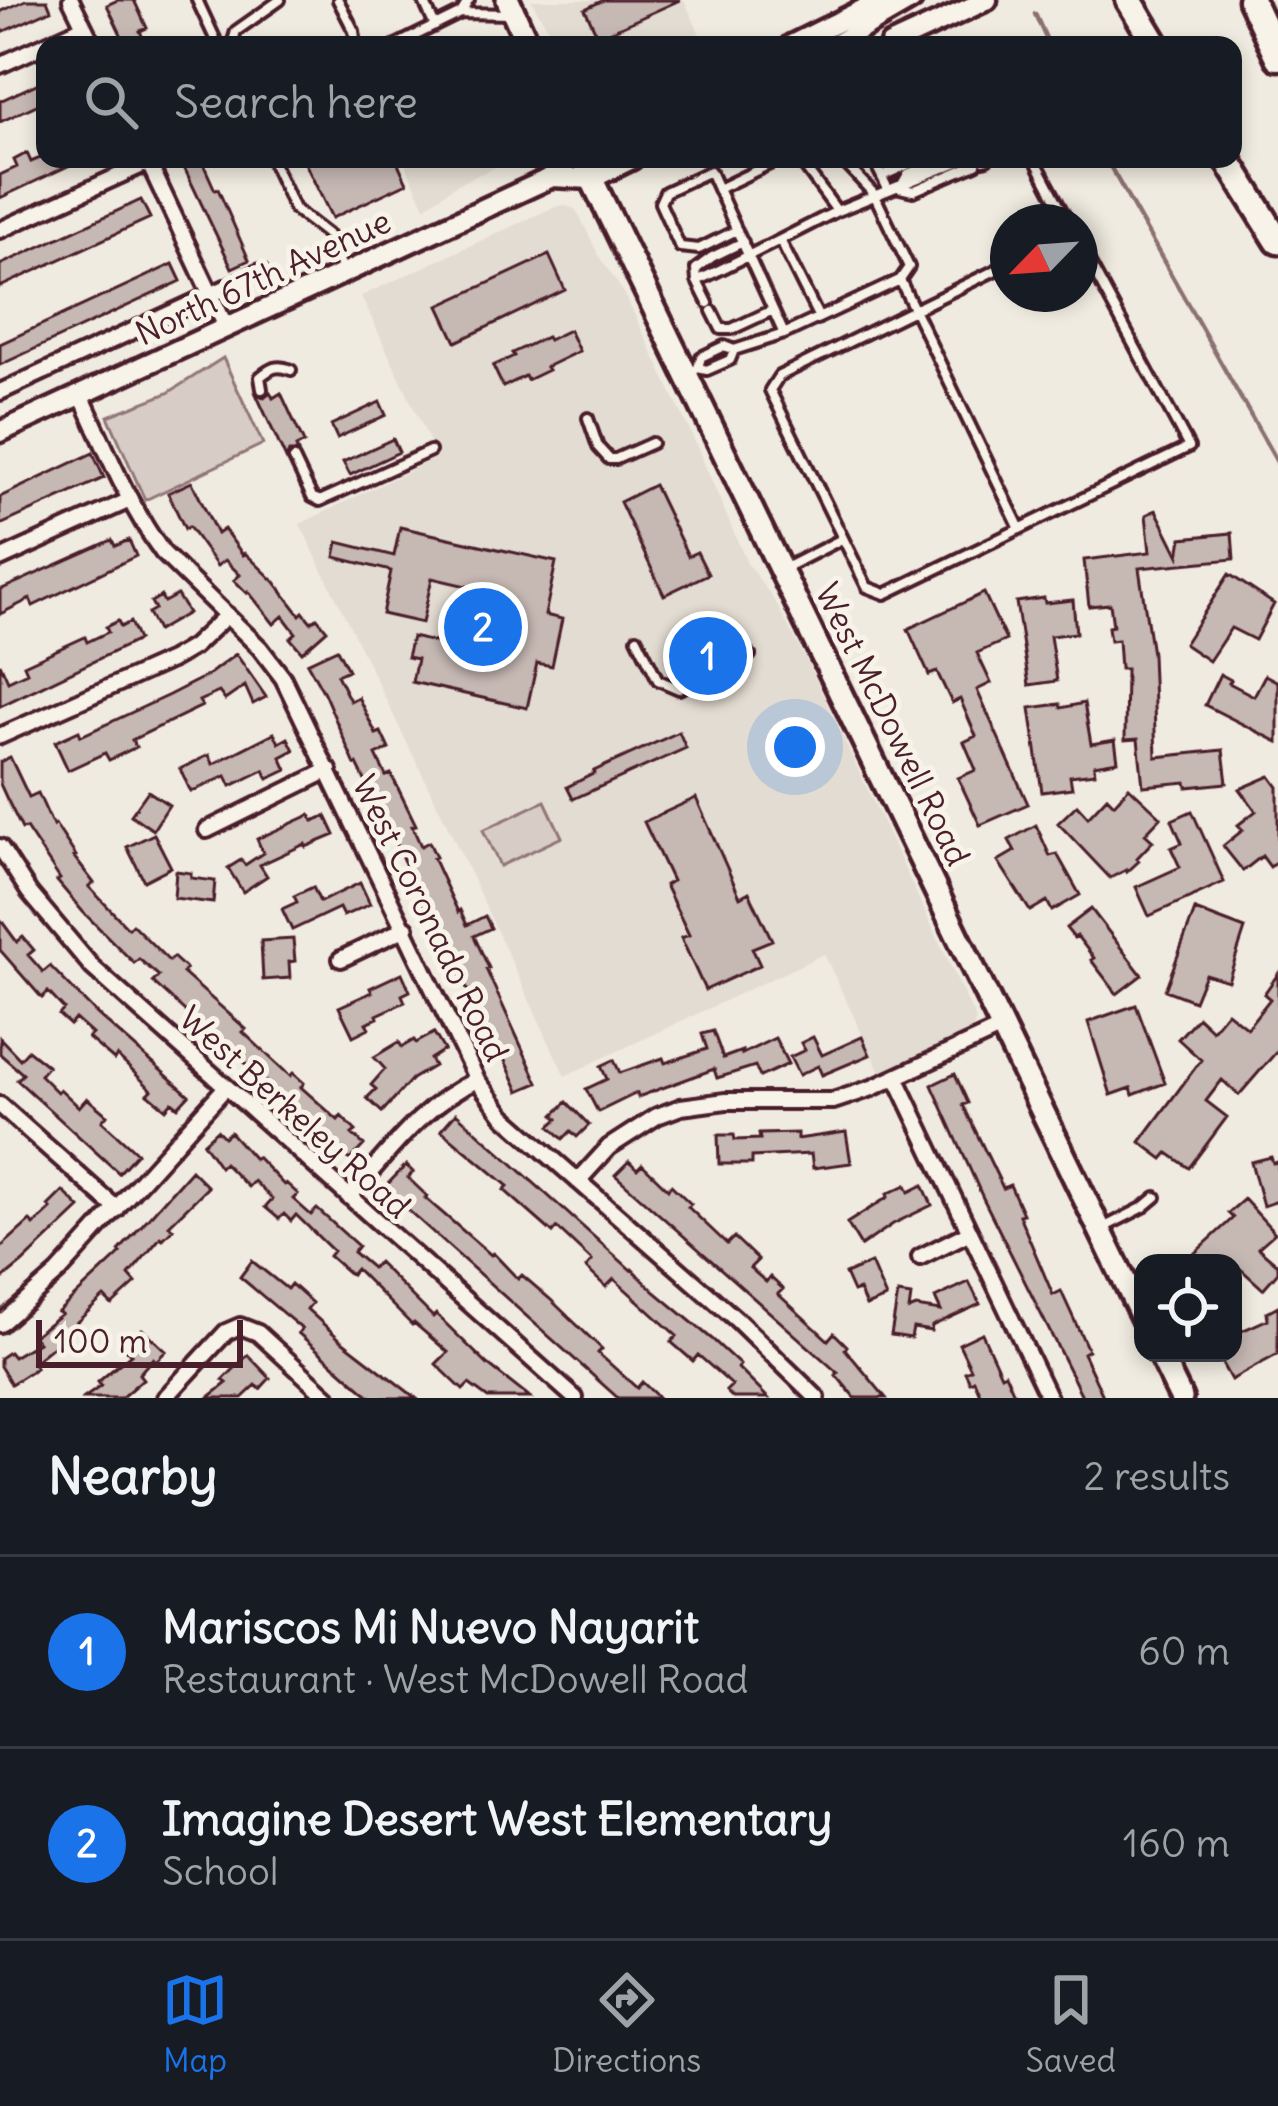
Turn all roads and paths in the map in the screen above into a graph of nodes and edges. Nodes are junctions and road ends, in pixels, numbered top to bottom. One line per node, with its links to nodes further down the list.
1 (71, 0): 14 (street)
2 (197, 0): 18 (lane)
3 (280, 0): 19 (lane)
4 (338, 0): 20 (lane)
5 (423, 0): 15 (lane)
6 (469, 0): 13 (lane)
7 (882, 0): 23 (main road)
8 (912, 0): 24 (main road)
9 (1129, 0): 26 (highway)
10 (1251, 0): 28 (highway)
11 (978, 4): 25 (main road)
12 (511, 7): 13 (lane); 22 (main road)
13 (461, 13): 15 (lane)
14 (84, 26): 16 (street); 17 (street)
15 (435, 26): 21 (lane)
16 (62, 36)
17 (89, 36)
18 (214, 36)
19 (235, 36)
20 (355, 36)
21 (414, 36)
22 (525, 36)
23 (809, 36)
24 (850, 36)
25 (909, 36)
26 (1151, 36)
27 (36, 48): 29 (street)
28 (1278, 57)
29 (0, 65)
30 (131, 168): 53 (street)
31 (152, 168): 65 (street)
32 (275, 168): 60 (lane)
33 (561, 168): 46 (main road, North 67th Avenue)
34 (761, 168): 48 (lane)
35 (806, 168): 52 (lane)
36 (849, 168): 50 (lane)
37 (877, 168): 45 (lane)
38 (899, 168): 45 (lane)
39 (922, 168): 47 (lane)
40 (945, 168): 47 (lane)
41 (966, 168): 47 (lane)
42 (1040, 168): 51 (lane)
43 (1233, 168): 56 (highway)
44 (586, 169): 46 (main road, North 67th Avenue); 72 (main road, West McDowell Road)
45 (881, 176): 49 (lane)
46 (552, 177): 60 (main road, North 67th Avenue)
47 (900, 188): 49 (lane)
48 (718, 189): 54 (lane); 54 (lane)
49 (887, 189): 50 (lane)
50 (874, 194): 52 (lane); 64 (lane)
51 (1059, 204)
52 (837, 211): 55 (lane)
53 (0, 230)
54 (737, 230): 57 (lane)
55 (780, 240): 58 (lane); 68 (lane)
56 (1278, 241)
57 (743, 242): 58 (lane); 63 (lane)
58 (748, 255): 63 (lane); 66 (lane)
59 (260, 272): 65 (street, North 67th Avenue)
60 (344, 273): 69 (main road, North 67th Avenue)
61 (990, 273): 67 (lane)
62 (1098, 278): 82 (lane)
63 (697, 280): 66 (lane)
64 (900, 280): 67 (lane); 68 (lane)
65 (211, 295): 69 (street); 74 (street, North 67th Avenue)
66 (773, 310): 70 (lane)
67 (916, 310): 82 (lane); 83 (lane)
68 (819, 318): 70 (lane)
69 (226, 328): 75 (main road, North 67th Avenue)
70 (784, 334): 72 (lane)
71 (291, 370): 73 (lane)
72 (692, 371): 85 (main road, West McDowell Road)
73 (262, 389)
74 (0, 392)
75 (81, 394): 77 (main road, North 67th Avenue); 81 (street, West Coronado Road)
76 (588, 418): 78 (lane)
77 (0, 432)
78 (652, 442)
79 (430, 451): 80 (lane)
80 (294, 459)
81 (130, 500): 84 (street); 86 (street, West Coronado Road)
82 (1020, 529): 83 (lane)
83 (842, 539): 85 (lane)
84 (0, 559)
85 (781, 569): 95 (main road, West McDowell Road)
86 (227, 615): 89 (street); 90 (street, West Coronado Road)
87 (637, 638): 88 (lane)
88 (750, 656)
89 (0, 736)
90 (329, 770): 91 (street); 93 (street, West Coronado Road)
91 (207, 830)
92 (0, 847): 98 (street, West Berkeley Road)
93 (406, 928): 94 (street); 97 (street, West Coronado Road)
94 (340, 959)
95 (1004, 1027): 96 (street); 104 (main road, West McDowell Road)
96 (896, 1077): 100 (street); 105 (street)
97 (477, 1079): 100 (street, West Coronado Road); 101 (street)
98 (225, 1088): 101 (street, West Berkeley Road); 103 (street)
99 (0, 1106): 103 (street)
100 (578, 1180): 113 (street, West Coronado Road)
101 (350, 1197): 112 (street, West Berkeley Road)
102 (1156, 1197): 104 (lane)
103 (117, 1209): 108 (street)
104 (1100, 1229): 107 (main road, West McDowell Road)
105 (968, 1233): 106 (street); 114 (street)
106 (920, 1257)
107 (1134, 1300)
108 (0, 1324)
109 (1163, 1362): 115 (main road)
110 (165, 1398): 111 (street)
111 (329, 1398)
112 (574, 1398)
113 (817, 1398)
114 (1049, 1398)
115 (1181, 1398)

